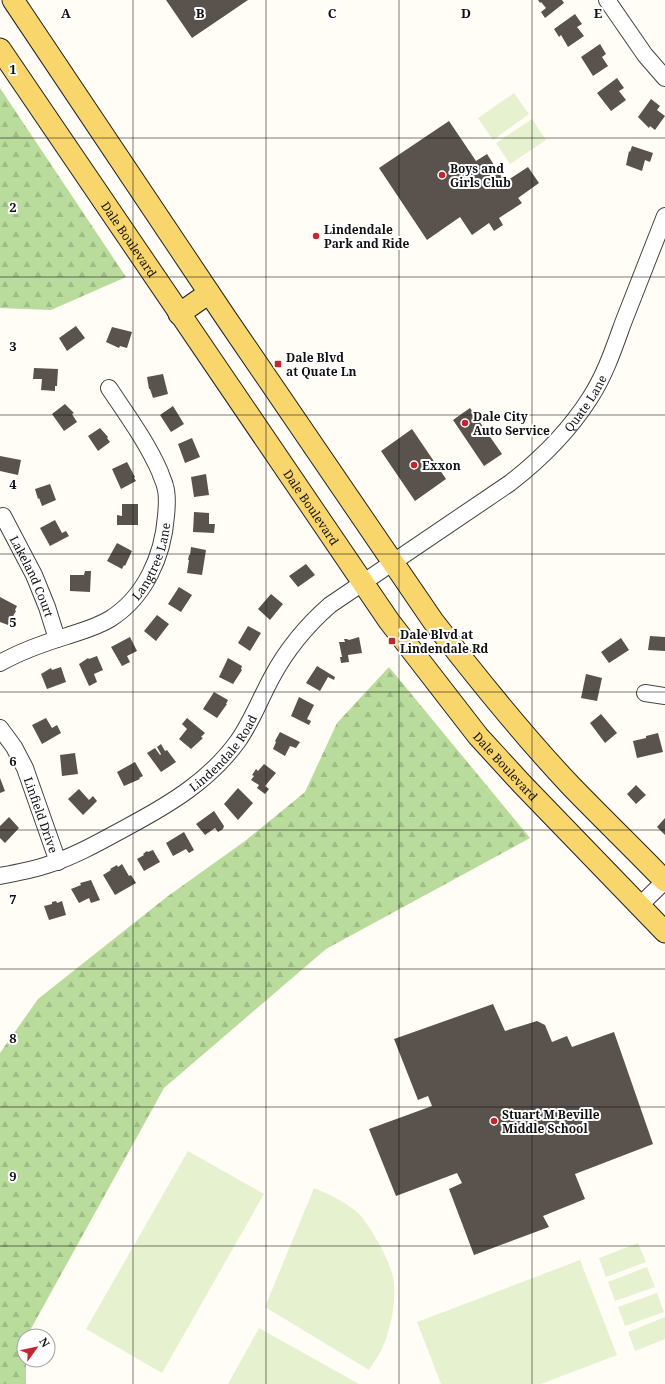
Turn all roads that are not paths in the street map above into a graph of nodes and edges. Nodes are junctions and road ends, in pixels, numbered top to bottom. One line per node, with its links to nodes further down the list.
1 (13, 0): 6 (main road)
2 (607, 0): 4 (street)
3 (0, 49): 7 (main road, Dale Boulevard)
4 (665, 78)
5 (665, 216): 10 (street, Quate Lane)
6 (209, 293): 7 (main road); 10 (main road)
7 (179, 314): 11 (main road, Dale Boulevard)
8 (109, 388): 12 (street, Langtree Lane)
9 (3, 516): 12 (street, Lakeland Court)
10 (392, 562): 11 (street, Lindendale Road); 19 (main road)
11 (362, 583): 17 (street, Lindendale Road); 20 (main road, Dale Boulevard)
12 (57, 639): 13 (street, Langtree Lane)
13 (0, 663)
14 (645, 693): 15 (street)
15 (665, 696)
16 (0, 728): 17 (street, Linfield Drive)
17 (58, 862): 18 (street, Lindendale Road)
18 (0, 876)
19 (665, 881): 20 (street)
20 (639, 906): 21 (main road, Dale Boulevard)
21 (665, 932)

